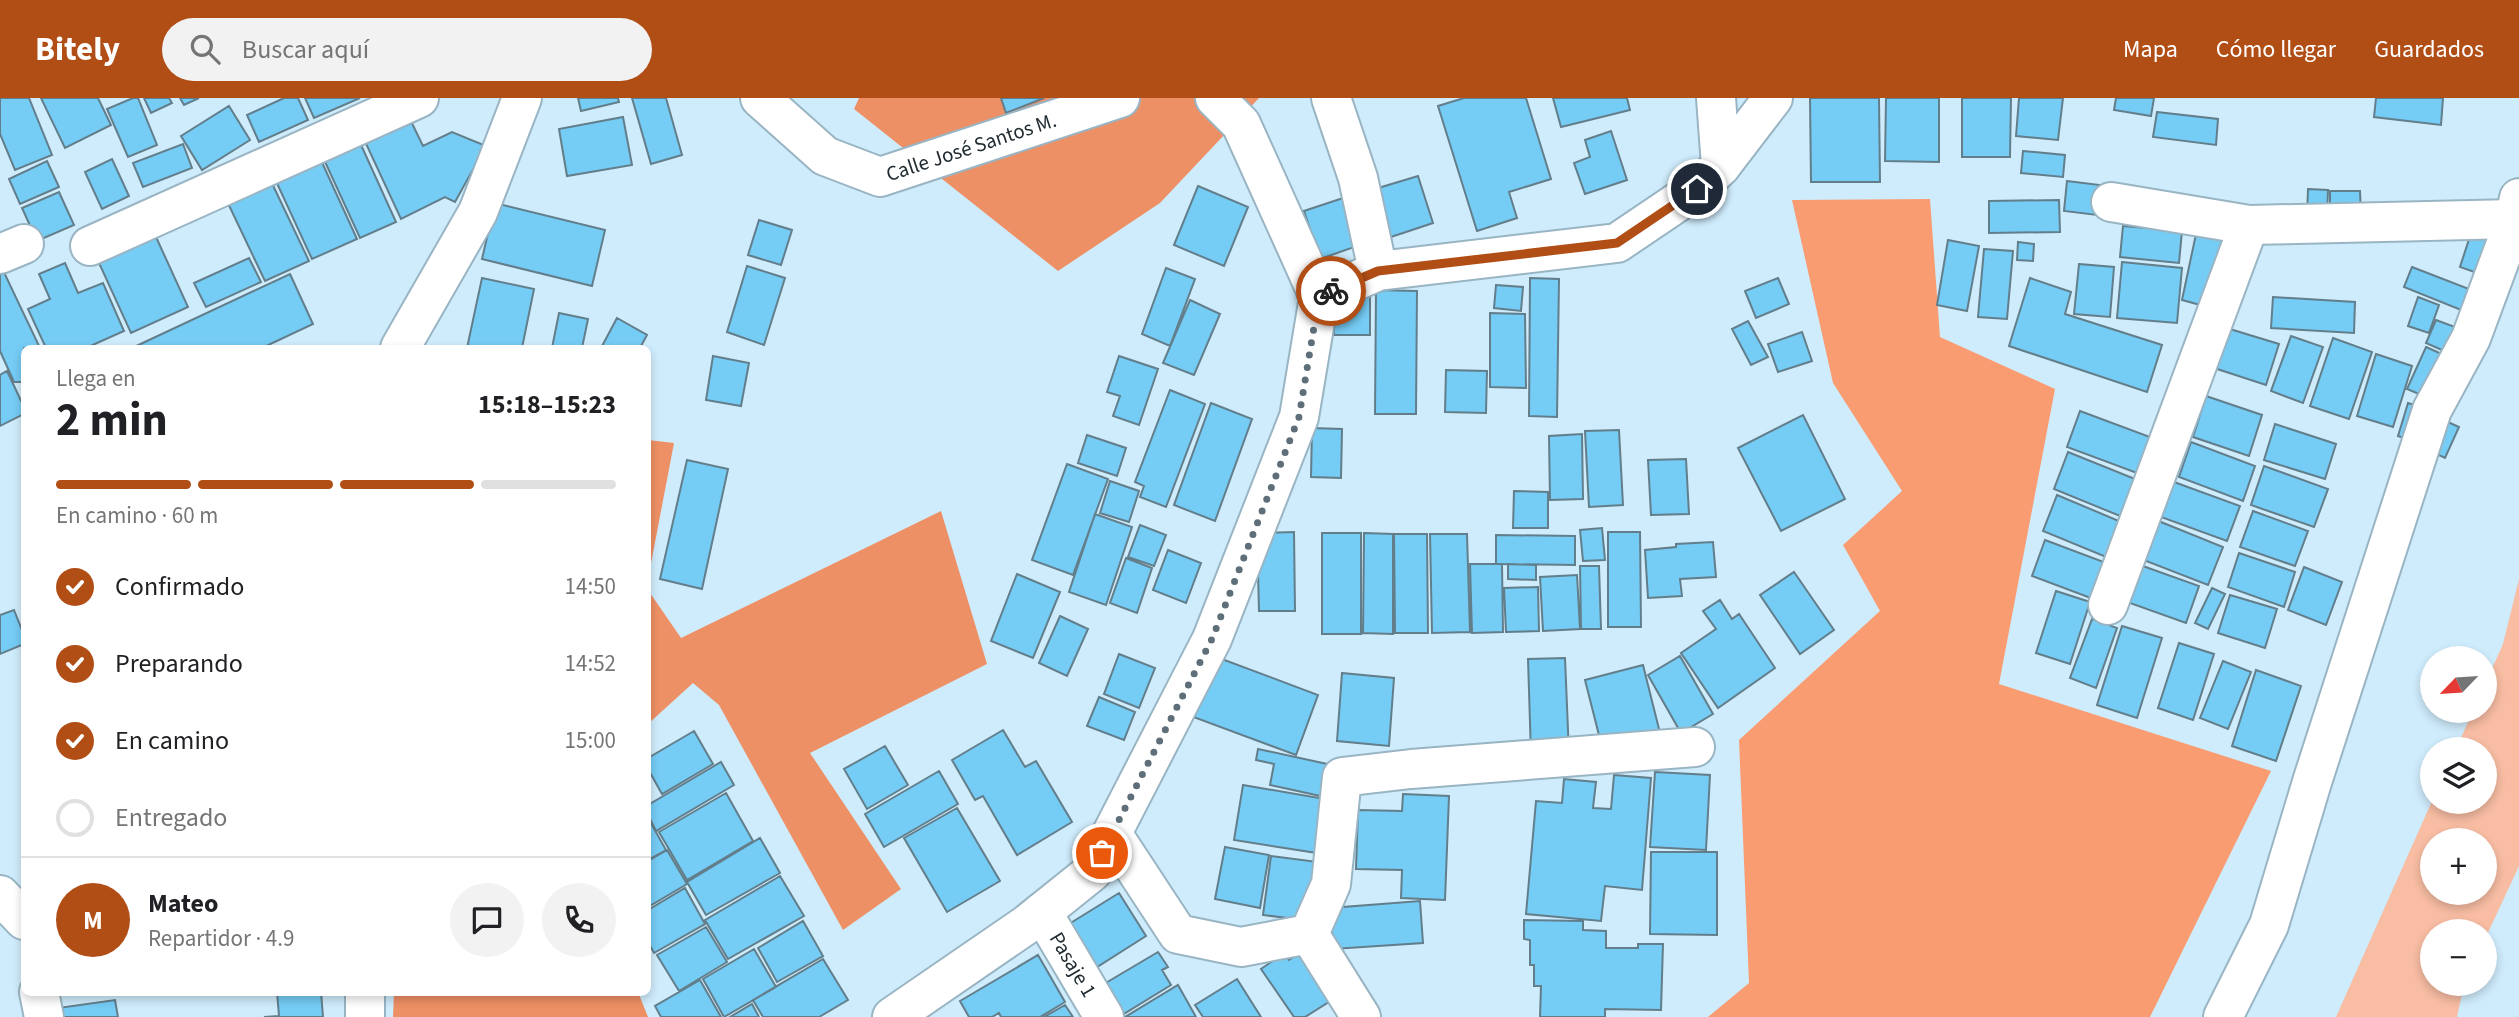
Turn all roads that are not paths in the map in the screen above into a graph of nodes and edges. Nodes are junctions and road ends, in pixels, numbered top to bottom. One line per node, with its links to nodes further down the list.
1 (419, 98): 13 (street)
2 (522, 98): 16 (street)
3 (760, 98): 4 (street, Calle José Santos M.)
4 (1120, 98)
5 (1215, 98): 15 (street)
6 (1331, 98): 14 (street)
7 (1716, 98): 9 (street)
8 (1773, 98): 9 (street)
9 (1721, 166): 14 (street)
10 (2111, 202): 12 (street)
11 (2517, 209): 12 (street); 31 (street)
12 (2249, 225): 17 (street)
13 (90, 246)
14 (1378, 271): 15 (street)
15 (1319, 297): 19 (street)
16 (402, 345)
17 (2108, 604)
18 (1695, 747): 23 (street)
19 (1113, 835): 21 (street); 23 (street)
20 (0, 895): 22 (street)
21 (1041, 912): 28 (street); 29 (street, Pasaje 1)
22 (21, 917)
23 (1309, 934): 30 (street)
24 (40, 996): 26 (street)
25 (365, 996): 27 (street)
26 (44, 1017)
27 (365, 1017)
28 (892, 1017)
29 (1104, 1017)
30 (1361, 1017)
31 (2222, 1017)

